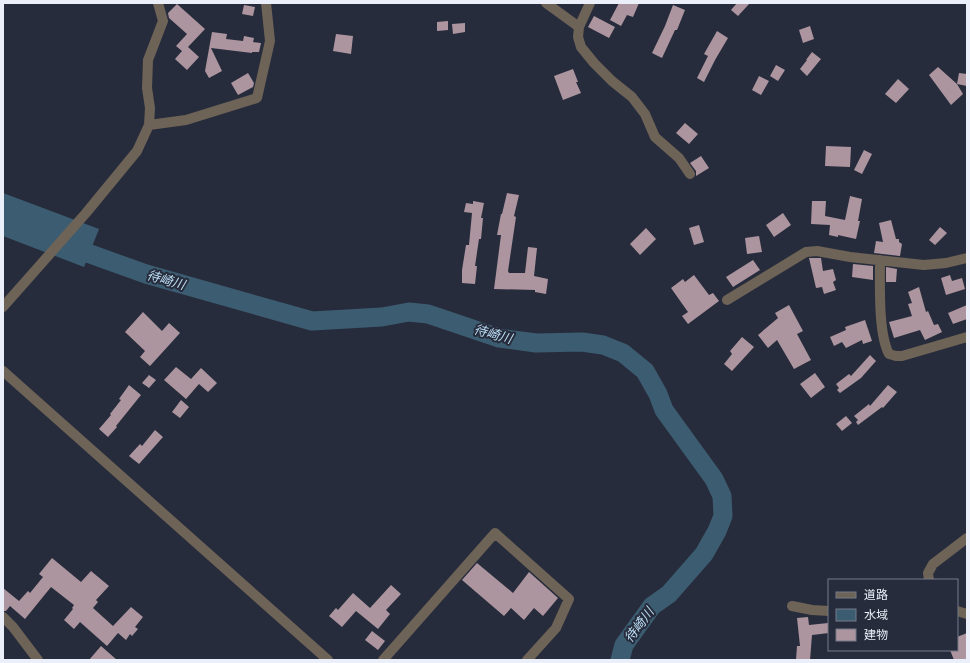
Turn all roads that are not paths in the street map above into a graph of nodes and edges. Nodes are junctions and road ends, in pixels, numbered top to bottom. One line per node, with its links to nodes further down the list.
1 (158, 3): 6 (street)
2 (266, 3): 6 (street)
3 (546, 3): 5 (street)
4 (590, 3): 5 (street)
5 (579, 26): 7 (street)
6 (149, 125): 11 (street)
7 (690, 174)
8 (967, 258): 9 (street)
9 (880, 260): 10 (street); 12 (street)
10 (727, 300)
11 (3, 307)
12 (967, 337)
13 (3, 371): 20 (street)
14 (967, 538): 15 (street)
15 (928, 579)
16 (792, 606): 17 (street)
17 (828, 611)
18 (3, 617): 19 (street)
19 (38, 660)
20 (328, 660)
21 (383, 660): 22 (street)
22 (527, 660)

